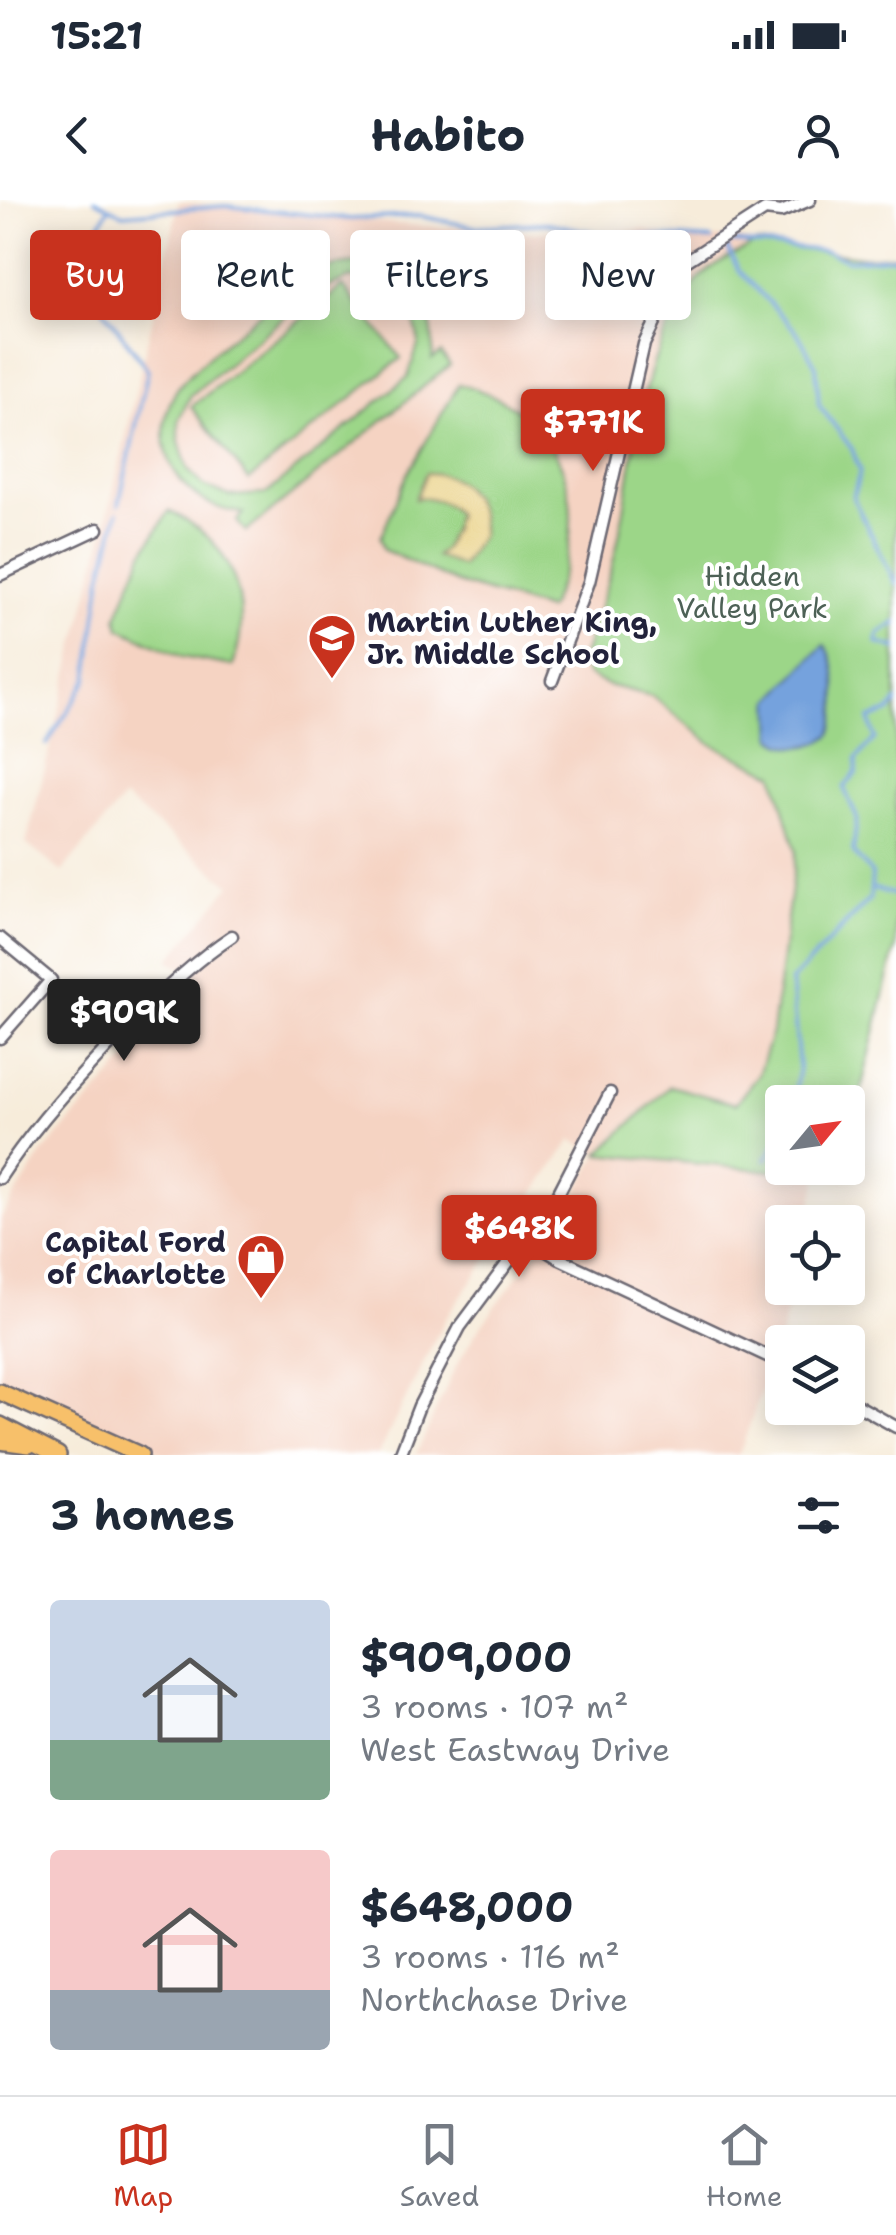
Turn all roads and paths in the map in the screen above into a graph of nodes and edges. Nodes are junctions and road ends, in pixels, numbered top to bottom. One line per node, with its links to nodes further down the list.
1 (810, 200): 2 (street)
2 (761, 205): 5 (street)
3 (98, 528): 4 (street)
4 (0, 575)
5 (552, 681)
6 (232, 936): 10 (street)
7 (0, 938): 8 (street)
8 (0, 1038)
9 (610, 1093): 11 (street)
10 (0, 1178)
11 (526, 1238): 12 (street); 21 (street)
12 (765, 1355)
13 (0, 1392): 20 (main road)
14 (865, 1410): 16 (street)
15 (0, 1425): 18 (main road)
16 (896, 1427)
17 (0, 1441): 18 (main road)
18 (38, 1446): 19 (main road)
19 (58, 1455)
20 (140, 1455)
21 (400, 1455)

